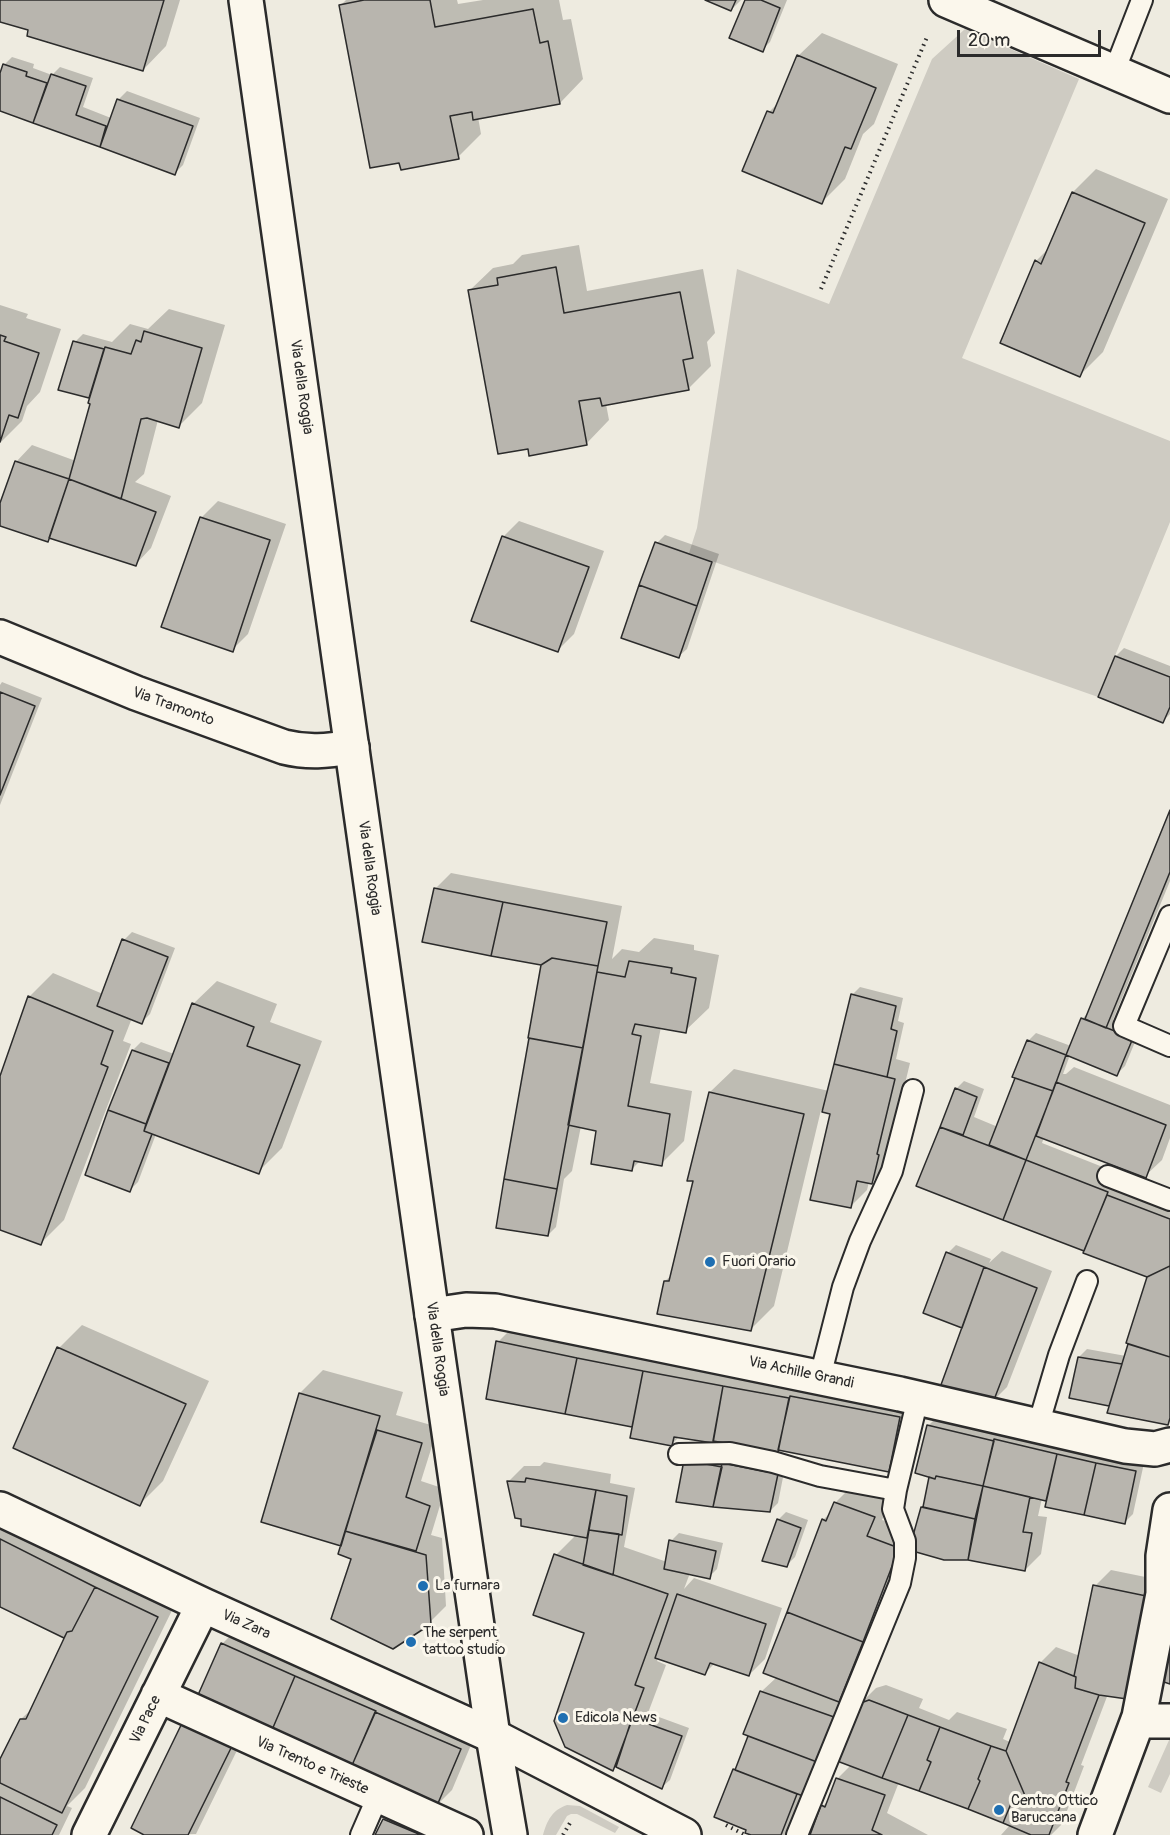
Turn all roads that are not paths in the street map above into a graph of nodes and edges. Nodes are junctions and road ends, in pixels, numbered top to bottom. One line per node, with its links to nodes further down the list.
1 (246, 0): 7 (street, Via della Roggia)
2 (946, 0): 4 (street)
3 (1142, 0): 4 (lane)
4 (1114, 72): 5 (street)
5 (1170, 96)
6 (0, 637): 7 (street, Via Tramonto)
7 (352, 747): 14 (street, Via della Roggia)
8 (1170, 916): 9 (lane)
9 (1170, 1046)
10 (913, 1090): 15 (lane)
11 (1108, 1176): 12 (lane)
12 (1170, 1200)
13 (1087, 1281): 17 (lane)
14 (432, 1315): 15 (street, Via Achille Grandi); 26 (street, Via della Roggia)
15 (820, 1377): 16 (street, Via Achille Grandi)
16 (918, 1398): 17 (street, Via Achille Grandi); 20 (lane)
17 (1038, 1426): 18 (street, Via Achille Grandi)
18 (1162, 1453)
19 (680, 1454): 20 (lane)
20 (896, 1490): 33 (lane)
21 (0, 1509): 23 (street, Via Zara)
22 (1170, 1510): 25 (street)
23 (202, 1605): 24 (street, Via Pace); 26 (street, Via Zara)
24 (158, 1695): 27 (street, Via Trento e Trieste); 28 (street, Via Pace)
25 (1155, 1719): 34 (street)
26 (493, 1736): 31 (street, Via della Roggia); 32 (street)
27 (378, 1796): 29 (lane); 30 (street, Via Trento e Trieste)
28 (88, 1835)
29 (360, 1835)
30 (466, 1835)
31 (510, 1835)
32 (684, 1835)
33 (797, 1835)
34 (1095, 1835)

